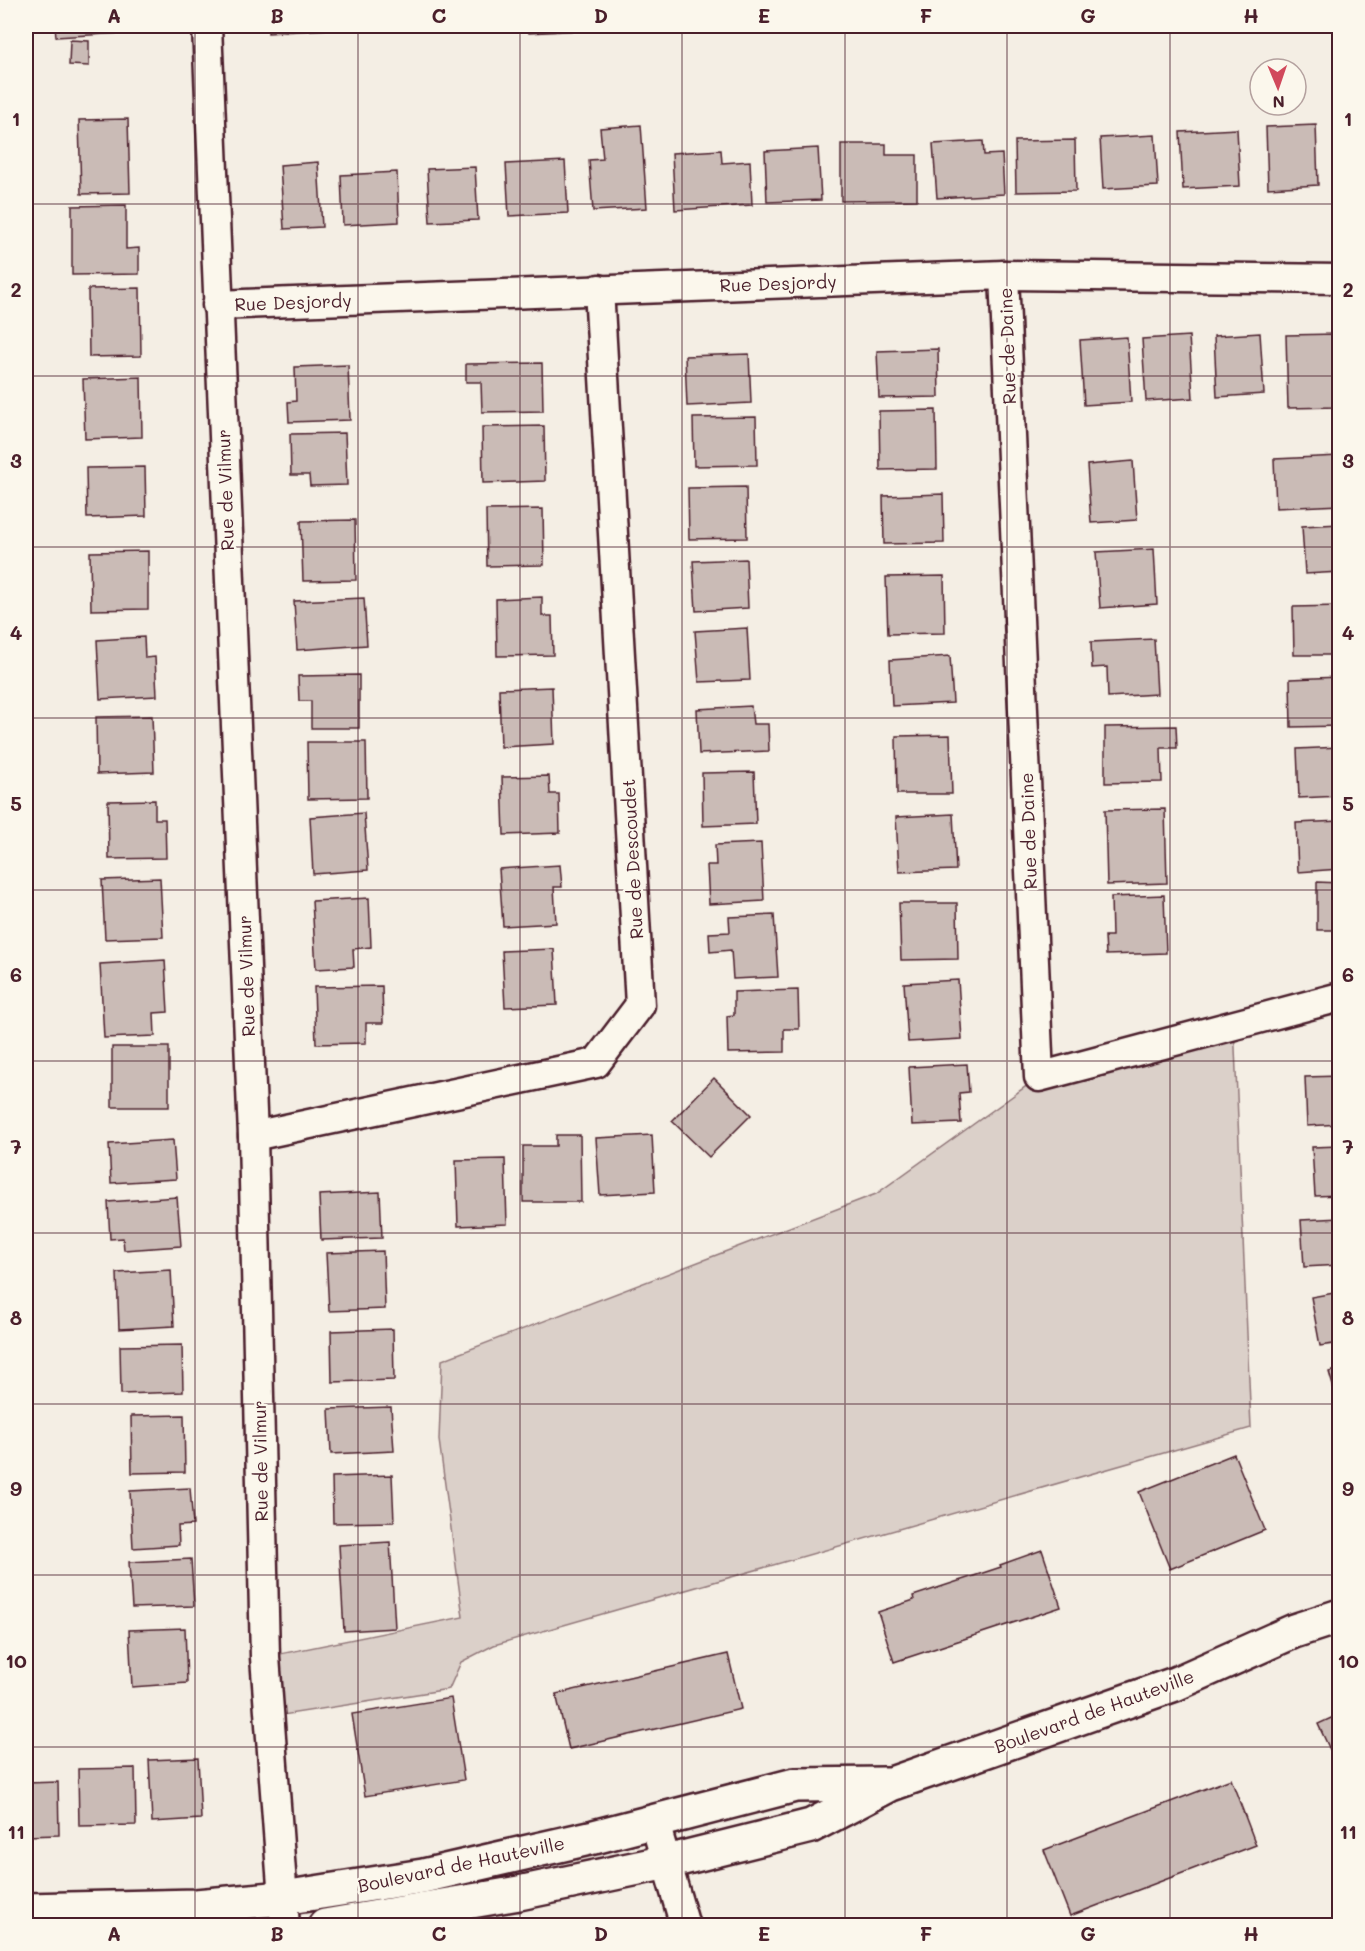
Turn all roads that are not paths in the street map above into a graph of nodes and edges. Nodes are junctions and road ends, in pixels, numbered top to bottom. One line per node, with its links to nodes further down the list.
1 (207, 26): 5 (street, Rue de Vilmur)
2 (1004, 274): 3 (street, Rue Desjordy); 4 (street, Rue Desjordy); 6 (street, Rue de Daine)
3 (1340, 279)
4 (599, 289): 5 (street, Rue Desjordy); 7 (street, Rue de Descoudet)
5 (217, 305): 7 (street, Rue de Vilmur)
6 (1340, 997)
7 (253, 1136): 15 (street, Rue de Vilmur)
8 (1340, 1597): 10 (street, Boulevard de Hauteville)
9 (1340, 1616): 10 (street, Boulevard de Hauteville)
10 (1294, 1631): 11 (street, Boulevard de Hauteville)
11 (891, 1784): 12 (street, Boulevard de Hauteville); 13 (street, Boulevard de Hauteville)
12 (654, 1820): 13 (street); 15 (street, Boulevard de Hauteville)
13 (667, 1862): 16 (street, Boulevard de Hauteville); 17 (street)
14 (26, 1910): 15 (street, Boulevard de Hauteville)
15 (284, 1912)
16 (325, 1926)
17 (685, 1926)

